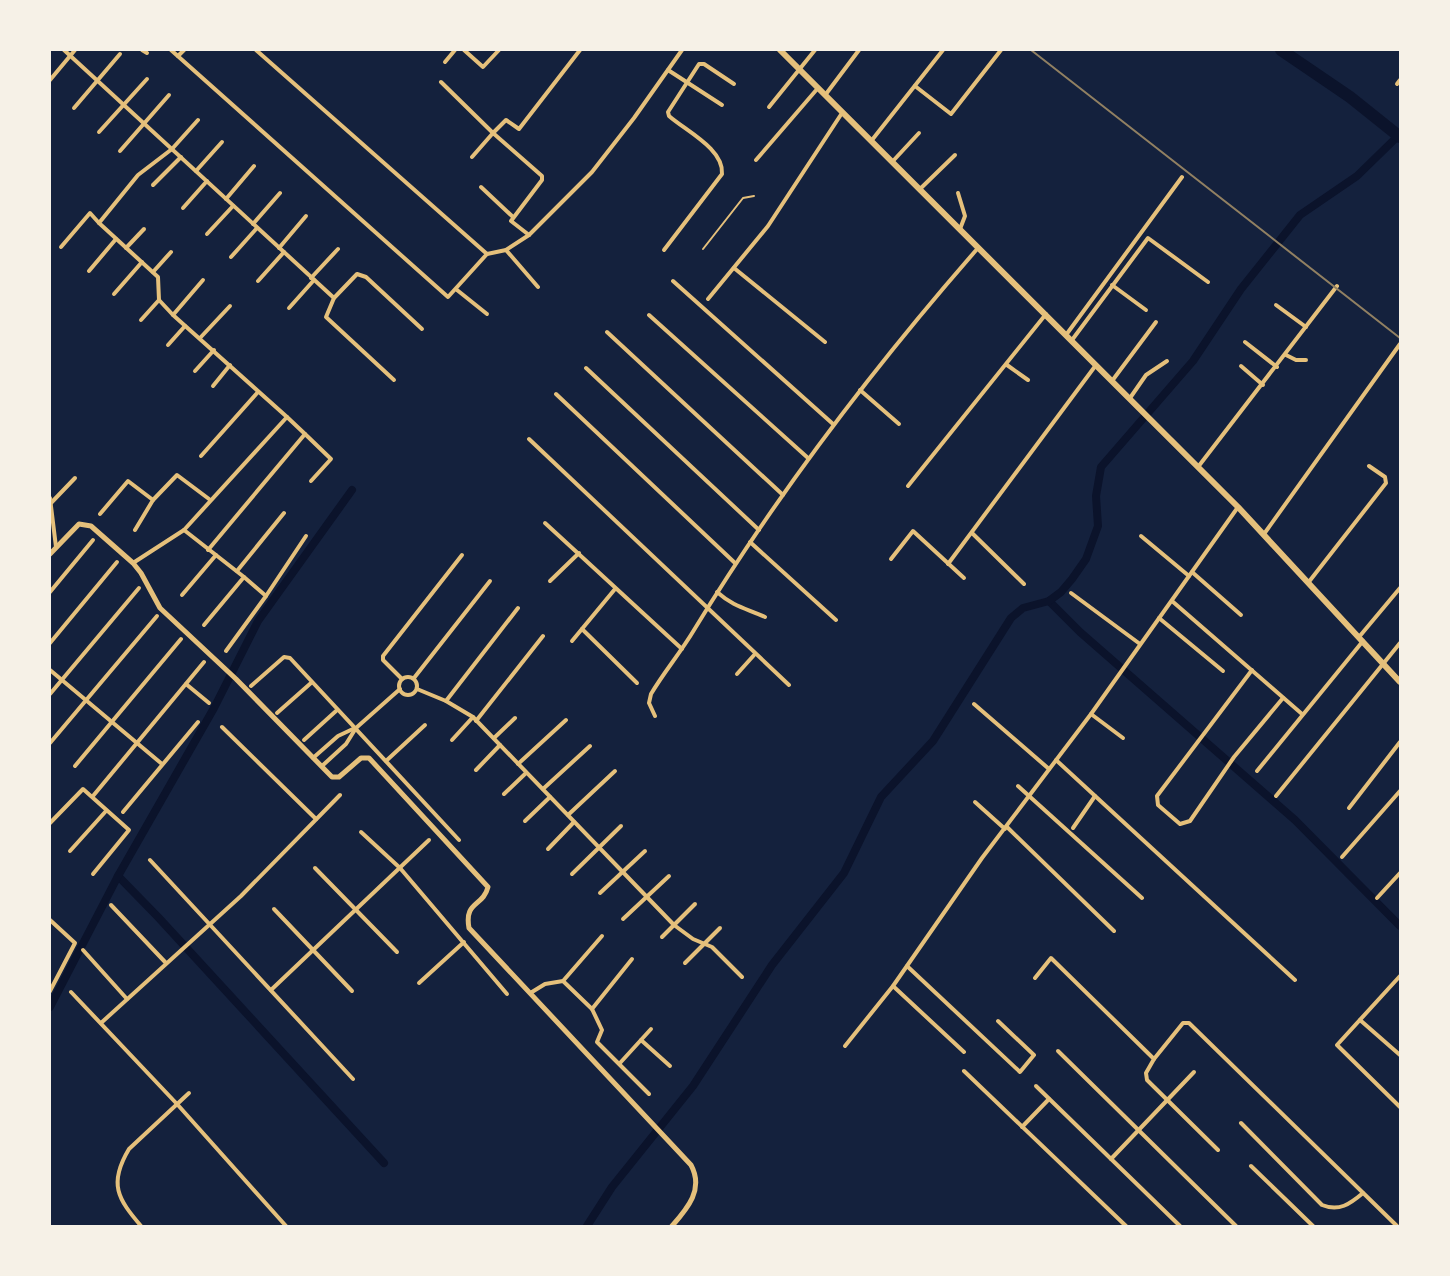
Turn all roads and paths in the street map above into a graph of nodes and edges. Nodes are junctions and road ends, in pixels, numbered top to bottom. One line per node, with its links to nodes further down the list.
1 (64, 50): 19 (street)
2 (75, 50): 19 (street)
3 (142, 50): 17 (street)
4 (171, 50): 20 (street)
5 (184, 50): 20 (street)
6 (256, 50): 85 (street)
7 (455, 50): 21 (street)
8 (464, 50): 9 (street)
9 (500, 50)
10 (579, 50): 42 (street)
11 (682, 50): 22 (street)
12 (780, 50): 23 (main road)
13 (815, 50): 23 (street)
14 (859, 50): 32 (street)
15 (943, 50): 30 (street)
16 (1001, 50): 30 (street)
17 (147, 53)
18 (120, 54): 26 (street)
19 (70, 55): 25 (street); 26 (street)
20 (178, 56): 99 (street)
21 (445, 62)
22 (668, 70): 28 (street); 73 (street)
23 (801, 70): 31 (main road); 36 (street)
24 (147, 79): 34 (street)
25 (50, 80)
26 (98, 81): 34 (street); 37 (street)
27 (441, 82): 42 (street)
28 (686, 82): 29 (street); 35 (street); 82 (street)
29 (735, 84)
30 (915, 86): 44 (street)
31 (819, 87): 32 (main road); 51 (street)
32 (826, 94): 38 (main road)
33 (169, 95): 40 (street)
34 (123, 104): 40 (street); 41 (street)
35 (722, 105)
36 (769, 107)
37 (74, 108)
38 (843, 111): 44 (main road); 88 (street)
39 (198, 120): 46 (street)
40 (144, 123): 46 (street); 47 (street)
41 (99, 132)
42 (493, 133): 50 (street); 67 (street)
43 (919, 133): 52 (street)
44 (872, 140): 52 (main road)
45 (222, 142): 54 (street)
46 (172, 149): 49 (street); 68 (street)
47 (120, 151)
48 (955, 155): 59 (street)
49 (181, 157): 54 (street); 57 (street)
50 (472, 158)
51 (756, 160)
52 (893, 161): 59 (main road)
53 (254, 166): 63 (street)
54 (196, 171): 56 (street)
55 (1182, 177): 118 (street)
56 (207, 181): 63 (street); 65 (street)
57 (153, 185)
58 (481, 188): 67 (street)
59 (920, 189): 71 (main road)
60 (280, 193): 69 (street)
61 (958, 193): 71 (street)
62 (754, 196): 80 (lane)
63 (226, 199): 64 (street)
64 (233, 206): 69 (street); 72 (street)
65 (183, 208)
66 (306, 216): 77 (street)
67 (513, 218): 73 (street)
68 (99, 223): 74 (street); 75 (street)
69 (255, 226): 77 (street); 86 (street)
70 (144, 229): 76 (street)
71 (960, 230): 78 (main road)
72 (207, 234)
73 (529, 235): 81 (street)
74 (117, 238): 76 (street); 89 (street)
75 (61, 248)
76 (126, 248): 87 (street)
77 (279, 248): 84 (street)
78 (978, 248): 109 (main road); 141 (street)
79 (338, 249): 91 (street)
80 (702, 249)
81 (506, 250): 85 (street); 98 (street)
82 (664, 250)
83 (171, 252): 90 (street)
84 (284, 252): 91 (street); 93 (street)
85 (487, 254): 99 (street)
86 (231, 257)
87 (142, 262): 90 (street); 100 (street)
88 (734, 268): 102 (street); 121 (street)
89 (89, 271)
90 (153, 272): 103 (street)
91 (312, 279): 101 (street); 106 (street)
92 (203, 280): 110 (street)
93 (258, 281)
94 (673, 281): 146 (street)
95 (1208, 282): 96 (street)
96 (1113, 285): 107 (street); 120 (street)
97 (1337, 286): 115 (street)
98 (538, 287)
99 (457, 290): 108 (street)
100 (114, 294)
101 (334, 298): 116 (street); 136 (street)
102 (708, 299)
103 (159, 300): 110 (street); 112 (street)
104 (1276, 305): 115 (street)
105 (230, 306): 119 (street)
106 (289, 308)
107 (1146, 310)
108 (487, 314)
109 (1046, 314): 118 (main road); 130 (street)
110 (173, 315): 114 (street)
111 (649, 315): 151 (street)
112 (141, 320)
113 (1156, 322): 138 (street)
114 (185, 326): 119 (street); 124 (street)
115 (1306, 327): 126 (street)
116 (422, 329)
117 (607, 332): 157 (street)
118 (1066, 335): 120 (main road)
119 (200, 338): 125 (street)
120 (1072, 340): 131 (main road)
121 (825, 342)
122 (1245, 342): 133 (street)
123 (1401, 344): 169 (street)
124 (168, 345)
125 (214, 350): 129 (street); 135 (street)
126 (1286, 355): 127 (street); 133 (street)
127 (1306, 360)
128 (1167, 361): 144 (street)
129 (230, 365): 140 (street); 142 (street)
130 (1007, 365): 137 (street); 156 (street)
131 (1096, 365): 138 (main road); 168 (street)
132 (1241, 366): 139 (street)
133 (1277, 367): 139 (street)
134 (586, 368): 167 (street)
135 (195, 370)
136 (394, 380)
137 (1028, 380)
138 (1112, 381): 144 (main road)
139 (1263, 385): 153 (street)
140 (213, 386)
141 (860, 390): 146 (street); 147 (street)
142 (258, 392): 145 (street); 150 (street)
143 (556, 394): 183 (street)
144 (1130, 399): 153 (main road)
145 (286, 417): 148 (street); 158 (street)
146 (833, 424): 151 (street)
147 (899, 424)
148 (305, 434): 155 (street); 175 (street)
149 (529, 439): 203 (street)
150 (201, 456)
151 (808, 458): 157 (street)
152 (1370, 466): 191 (street)
153 (1198, 467): 161 (main road)
154 (75, 478): 160 (street)
155 (311, 481)
156 (908, 486)
157 (783, 495): 167 (street)
158 (209, 499): 159 (street); 166 (street)
159 (153, 500): 163 (street); 165 (street)
160 (50, 501): 174 (street)
161 (1238, 507): 169 (main road); 186 (street)
162 (284, 513): 185 (street)
163 (100, 514)
164 (545, 523): 176 (street)
165 (135, 530)
166 (184, 530): 175 (street); 182 (street)
167 (759, 530): 173 (street)
168 (972, 533): 184 (street); 192 (street)
169 (1263, 534): 191 (main road)
170 (306, 536): 200 (street)
171 (1142, 536): 186 (street)
172 (93, 540): 196 (street)
173 (750, 542): 183 (street); 208 (street)
174 (56, 547): 177 (street); 182 (street)
175 (208, 550): 178 (street)
176 (579, 553): 190 (street); 195 (street)
177 (50, 554)
178 (216, 555): 185 (street); 199 (street)
179 (462, 555): 228 (street)
180 (891, 559): 184 (street)
181 (117, 562): 215 (street)
182 (133, 563): 266 (street)
183 (735, 563): 197 (street)
184 (948, 564): 188 (street)
185 (237, 571): 187 (street)
186 (1190, 574): 201 (street); 204 (street)
187 (244, 576): 200 (street); 209 (street)
188 (964, 578)
189 (490, 581): 227 (street)
190 (550, 581)
191 (1308, 583): 213 (main road)
192 (1024, 584)
193 (139, 588): 229 (street)
194 (1401, 588): 213 (street)
195 (615, 589): 210 (street); 218 (street)
196 (50, 592)
197 (717, 592): 203 (street); 206 (street)
198 (1071, 593): 217 (street)
199 (182, 596)
200 (266, 596): 219 (street)
201 (1172, 601): 207 (street); 224 (street)
202 (518, 608): 241 (street)
203 (707, 608): 218 (street); 220 (street)
204 (1241, 615)
205 (157, 616): 240 (street)
206 (765, 617)
207 (1159, 618): 217 (street); 225 (street)
208 (836, 620)
209 (204, 625)
210 (582, 629): 214 (street); 232 (street)
211 (543, 636): 250 (street)
212 (181, 639): 252 (street)
213 (1361, 639): 222 (main road); 247 (street)
214 (572, 641)
215 (50, 643)
216 (1401, 643): 222 (street)
217 (1140, 644): 246 (street)
218 (681, 649): 248 (street)
219 (226, 651)
220 (755, 654): 226 (street); 234 (street)
221 (204, 662): 233 (street)
222 (1383, 663): 230 (main road); 285 (street)
223 (50, 670): 229 (street)
224 (1251, 670): 239 (street); 239 (street)
225 (1223, 671)
226 (737, 674)
227 (414, 678): 228 (street); 237 (street)
228 (402, 679): 236 (street)
229 (62, 680): 238 (street); 240 (street)
230 (1401, 682)
231 (311, 683): 235 (street); 244 (street); 245 (street)
232 (637, 683)
233 (186, 684): 242 (street); 263 (street)
234 (789, 685)
235 (251, 686)
236 (400, 689): 237 (street); 256 (street)
237 (417, 689): 241 (street)
238 (50, 694)
239 (1283, 698): 247 (street)
240 (87, 701): 252 (street); 261 (street)
241 (446, 701): 250 (street)
242 (209, 703)
243 (974, 704): 273 (street)
244 (336, 711): 256 (street); 259 (street)
245 (277, 713)
246 (1090, 714): 258 (street); 267 (street)
247 (1302, 714): 276 (street)
248 (655, 716)
249 (515, 718): 257 (street)
250 (474, 719): 257 (street); 260 (street)
251 (566, 720): 270 (street)
252 (112, 722): 263 (street); 271 (street)
253 (198, 722): 269 (street)
254 (424, 725): 268 (street)
255 (222, 727): 293 (street)
256 (356, 728): 266 (street); 268 (street); 272 (street)
257 (493, 738): 264 (street)
258 (1123, 738)
259 (304, 740)
260 (452, 741)
261 (50, 742)
262 (1401, 742): 289 (street)
263 (137, 743): 269 (street); 282 (street)
264 (500, 745): 270 (street); 274 (street)
265 (590, 746): 279 (street)
266 (312, 759): 272 (street)
267 (1056, 760): 273 (street); 284 (street)
268 (386, 761): 302 (street)
269 (162, 764): 291 (street)
270 (518, 764): 277 (street)
271 (75, 766)
272 (320, 768): 352 (street)
273 (1049, 769): 287 (street)
274 (476, 770)
275 (615, 771): 292 (street)
276 (1257, 771)
277 (526, 773): 279 (street); 281 (street)
278 (1018, 786): 287 (street)
279 (543, 789): 286 (street)
280 (1401, 791): 307 (street)
281 (504, 794)
282 (93, 795): 290 (street); 296 (street)
283 (340, 795): 293 (street)
284 (1095, 796): 299 (street); 344 (street)
285 (1276, 796)
286 (550, 797): 292 (street); 294 (street)
287 (1030, 797): 298 (street); 318 (street)
288 (975, 802): 298 (street)
289 (1348, 808)
290 (106, 810): 305 (street); 313 (street)
291 (123, 812)
292 (568, 815): 295 (street)
293 (316, 819): 326 (street)
294 (525, 821)
295 (574, 822): 303 (street); 304 (street)
296 (50, 823)
297 (621, 826): 303 (street)
298 (1006, 828): 329 (street); 340 (street)
299 (1072, 828)
300 (361, 832): 310 (street)
301 (429, 840): 310 (street)
302 (459, 840)
303 (600, 847): 311 (street); 314 (street)
304 (548, 849)
305 (70, 851)
306 (645, 851): 311 (street)
307 (1342, 857)
308 (150, 860): 326 (street)
309 (315, 868): 323 (street)
310 (400, 868): 323 (street); 332 (street)
311 (624, 871): 316 (street); 317 (street)
312 (1401, 873): 319 (street)
313 (93, 874)
314 (572, 874)
315 (669, 876): 317 (street)
316 (600, 893)
317 (648, 896): 324 (street); 327 (street)
318 (1142, 898)
319 (1377, 898)
320 (695, 904): 327 (street)
321 (111, 905): 338 (street)
322 (274, 909): 335 (street)
323 (355, 910): 335 (street); 336 (street)
324 (623, 919)
325 (50, 920): 349 (street)
326 (209, 923): 338 (street); 348 (street)
327 (674, 925): 331 (street); 333 (street)
328 (720, 928): 333 (street)
329 (1114, 931)
330 (602, 936): 345 (street)
331 (662, 938)
332 (464, 942): 346 (street); 353 (street)
333 (705, 943): 339 (street); 342 (street)
334 (83, 950): 354 (street)
335 (313, 950): 348 (street); 350 (street)
336 (397, 952)
337 (632, 959): 355 (street)
338 (166, 963): 354 (street)
339 (685, 963)
340 (907, 966): 347 (street); 357 (street)
341 (1401, 976): 356 (street)
342 (742, 977)
343 (1035, 978): 365 (street)
344 (1294, 980)
345 (563, 981): 352 (street); 355 (street)
346 (419, 983)
347 (893, 986): 361 (street); 363 (street)
348 (271, 990): 370 (street)
349 (50, 991)
350 (352, 991)
351 (71, 992): 358 (street)
352 (532, 992): 387 (street)
353 (507, 994)
354 (128, 999): 358 (street)
355 (592, 1009): 366 (street)
356 (1360, 1020): 364 (street); 377 (street)
357 (998, 1021)
358 (101, 1023): 376 (street)
359 (651, 1029): 360 (street)
360 (641, 1040): 366 (street); 367 (street)
361 (845, 1046)
362 (1058, 1051): 380 (street)
363 (964, 1052)
364 (1401, 1056)
365 (1155, 1059): 375 (street); 384 (street)
366 (620, 1063): 373 (street)
367 (670, 1066)
368 (964, 1071): 379 (street)
369 (1194, 1072): 375 (street)
370 (352, 1079)
371 (1036, 1086): 374 (street)
372 (189, 1093): 376 (street)
373 (649, 1094)
374 (1049, 1099): 379 (street); 382 (street)
375 (1168, 1102): 380 (street); 381 (street)
376 (177, 1104): 385 (street); 386 (street)
377 (1401, 1107)
378 (1241, 1123): 384 (street)
379 (1022, 1127): 388 (street)
380 (1139, 1131): 382 (street); 390 (street)
381 (1218, 1150)
382 (1111, 1159): 389 (street)
383 (1251, 1166): 391 (street)
384 (1363, 1193): 392 (street)
385 (141, 1227)
386 (286, 1227)
387 (672, 1227)
388 (1126, 1227)
389 (1180, 1227)
390 (1236, 1227)
391 (1313, 1227)
392 (1397, 1227)

